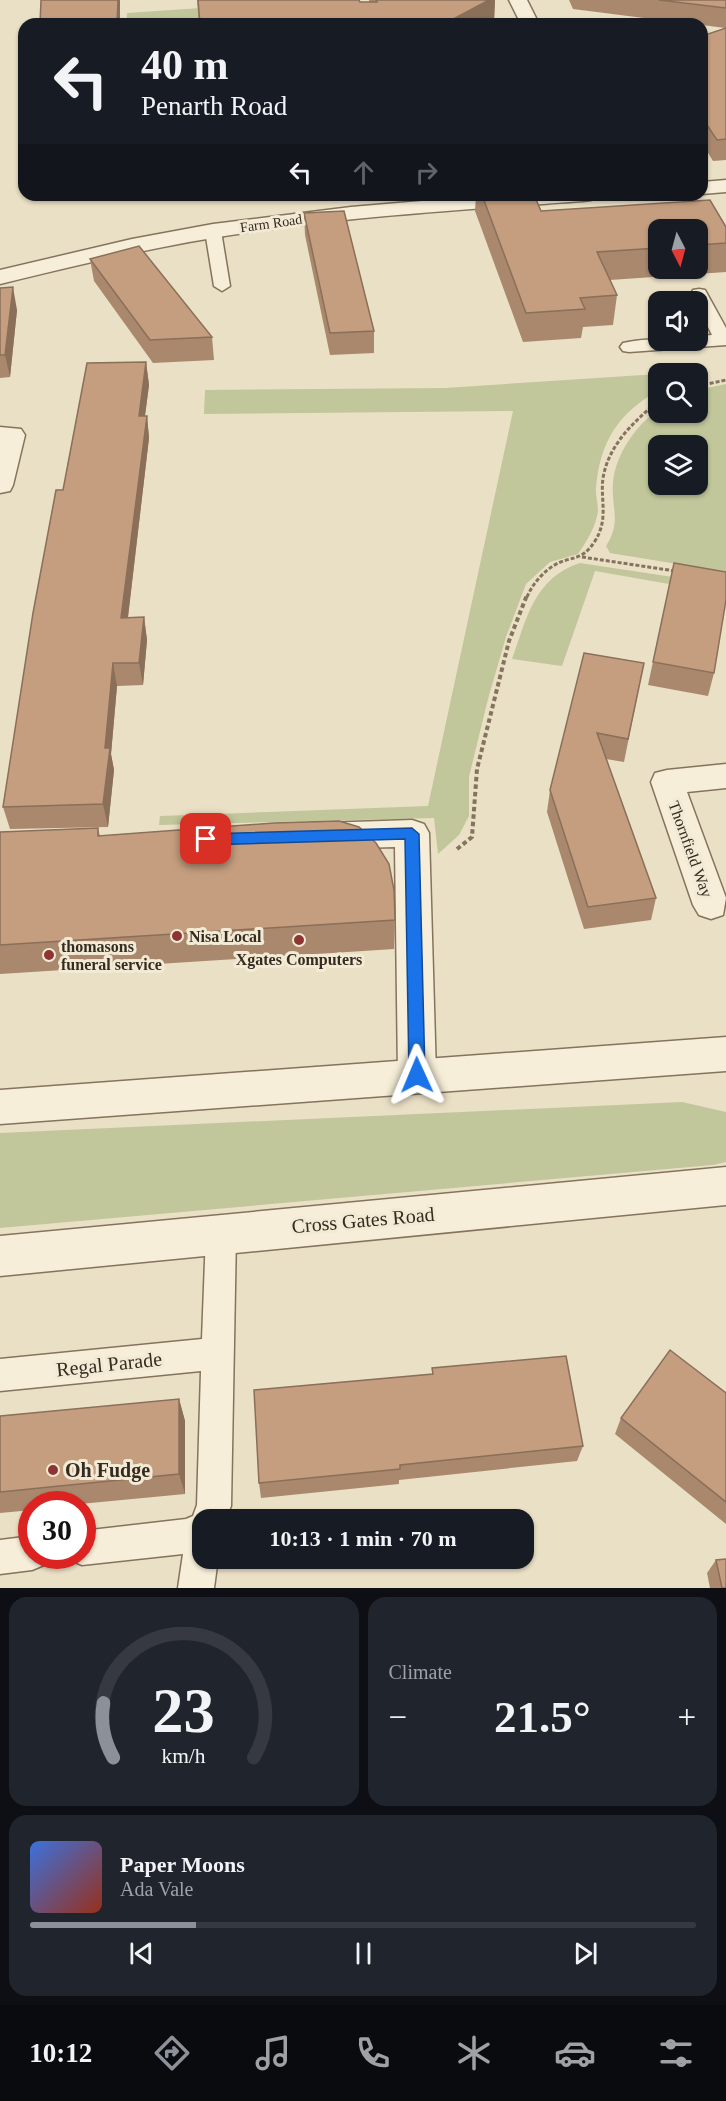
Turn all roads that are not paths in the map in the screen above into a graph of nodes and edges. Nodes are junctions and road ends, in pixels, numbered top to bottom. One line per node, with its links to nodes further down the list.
1 (518, 0): 2 (street)
2 (527, 18)
3 (726, 186): 4 (street)
4 (708, 188)
5 (494, 201): 6 (street, Farm Road)
6 (213, 231): 7 (street, Farm Road); 8 (lane)
7 (0, 277)
8 (222, 286)
9 (708, 310): 10 (lane)
10 (725, 339): 11 (lane)
11 (628, 346)
12 (0, 435): 13 (street)
13 (0, 485)
14 (726, 776): 16 (street, Thornfield Way)
15 (294, 837): 18 (street)
16 (711, 905)
17 (726, 1054): 18 (street)
18 (417, 1075): 19 (street)
19 (0, 1107)
20 (726, 1186): 21 (street, Cross Gates Road)
21 (221, 1234): 22 (street, Cross Gates Road); 23 (lane)
22 (0, 1256)
23 (218, 1353): 24 (lane, Regal Parade); 25 (lane)
24 (0, 1379)
25 (213, 1509)
26 (192, 1535): 27 (lane)
27 (96, 1546)
28 (18, 1555): 29 (lane)
29 (0, 1557)
30 (199, 1569): 31 (lane)
31 (196, 1588)

